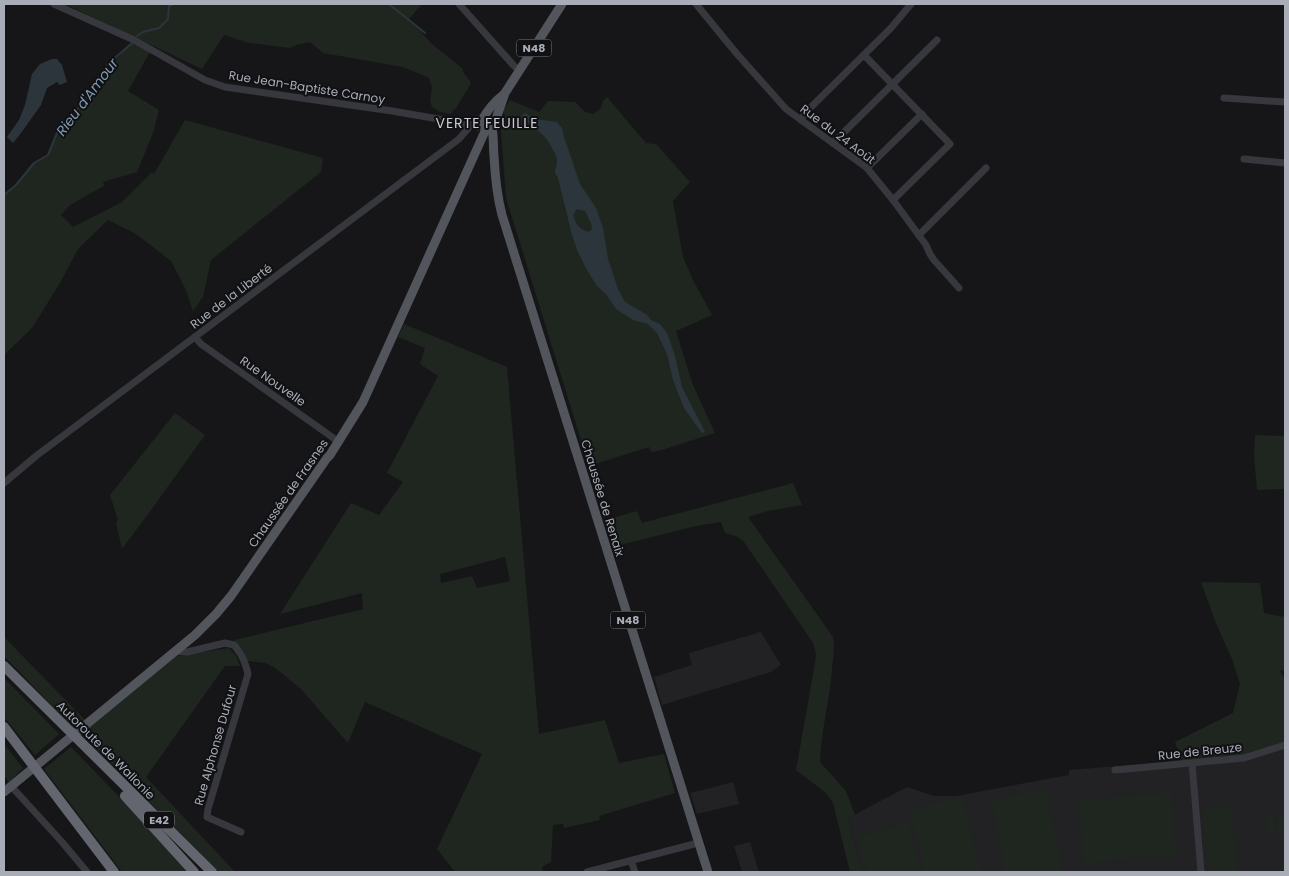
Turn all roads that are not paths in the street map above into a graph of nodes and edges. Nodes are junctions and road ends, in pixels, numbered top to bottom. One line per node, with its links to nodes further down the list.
1 (54, 4): 16 (street, Rue Jean-Baptiste Carnoy)
2 (459, 4): 8 (street)
3 (562, 4): 8 (main road, N48)
4 (696, 4): 14 (street, Rue du 24 Août)
5 (911, 4): 7 (street)
6 (937, 40): 9 (street)
7 (864, 55): 9 (street); 14 (street)
8 (520, 70): 10 (main road, N48)
9 (892, 84): 13 (street); 17 (street)
10 (505, 93): 15 (main road, N48); 15 (main road, N48)
11 (1224, 98): 12 (street)
12 (1285, 102)
13 (922, 114): 22 (street); 24 (street)
14 (800, 120): 17 (street, Rue du 24 Août)
15 (486, 124): 16 (street); 18 (main road, Chaussée de Renaix / N48); 20 (main road, Chaussée de Frasnes)
16 (471, 125): 27 (street, Rue de la Liberté)
17 (833, 143): 22 (street, Rue du 24 Août)
18 (494, 157): 20 (main road); 39 (main road, Chaussée de Renaix / N48)
19 (1244, 159): 21 (street)
20 (472, 162): 28 (main road, Chaussée de Frasnes)
21 (1285, 163)
22 (867, 168): 24 (street, Rue du 24 Août)
23 (986, 168): 25 (street)
24 (893, 200): 25 (street, Rue du 24 Août)
25 (919, 235): 26 (street, Rue du 24 Août)
26 (959, 288)
27 (195, 337): 28 (street, Rue Nouvelle); 29 (street, Rue de la Liberté)
28 (339, 442): 30 (main road, Chaussée de Frasnes)
29 (4, 483)
30 (175, 651): 37 (main road, Chaussée de Frasnes); 38 (street, Rue Alphonse Dufour)
31 (4, 666): 35 (highway, Autoroute de Wallonie / E42)
32 (4, 727): 42 (highway)
33 (1285, 745): 34 (street, Rue de Breuze)
34 (1192, 763): 36 (street, Rue de Breuze); 48 (street)
35 (106, 768): 43 (highway); 44 (highway, Autoroute de Wallonie / E42)
36 (1116, 770)
37 (7, 789): 41 (street)
38 (241, 832)
39 (698, 843): 40 (street); 47 (main road, Chaussée de Renaix / N48)
40 (631, 861): 45 (street); 46 (street)
41 (87, 872)
42 (114, 872)
43 (194, 872)
44 (212, 872)
45 (587, 872)
46 (635, 872)
47 (708, 872)
48 (1201, 872)

